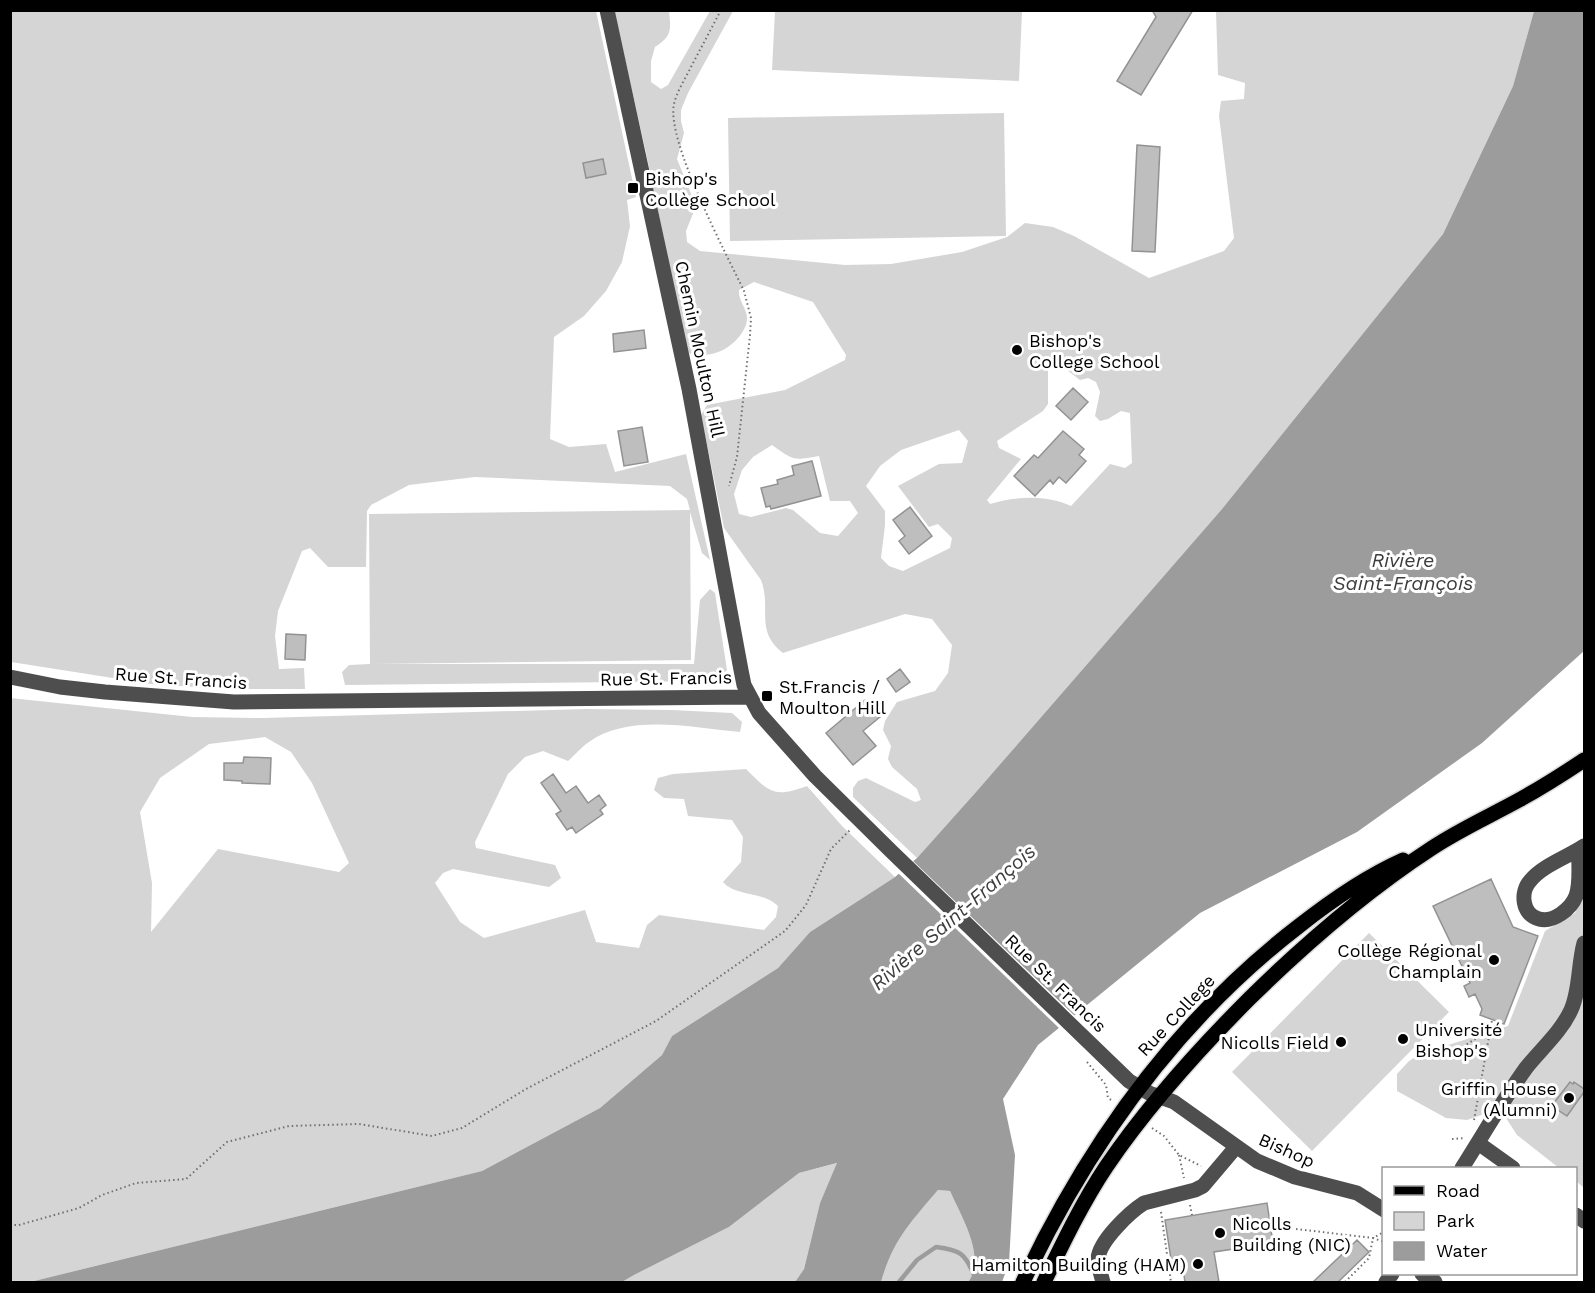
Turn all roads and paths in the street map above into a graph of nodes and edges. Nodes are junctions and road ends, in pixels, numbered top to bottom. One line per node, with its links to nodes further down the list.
1 (607, 10): 5 (street, Chemin Moulton Hill)
2 (722, 10): 3 (path)
3 (729, 486)
4 (10, 677): 5 (street, Rue St. Francis)
5 (749, 697): 14 (street, Rue St. Francis)
6 (1584, 760): 8 (main road, Rue College)
7 (856, 825): 30 (path)
8 (1433, 847): 14 (main road, Rue College); 15 (main road, Rue College)
9 (1582, 848): 9 (street)
10 (1584, 943): 19 (street)
11 (1492, 1020): 12 (path)
12 (1490, 1030): 13 (path); 17 (path)
13 (1459, 1050)
14 (1139, 1087): 15 (street, Rue St. Francis); 34 (main road, Rue College)
15 (1158, 1096): 20 (street, Rue St. Francis); 35 (main road, Rue College)
16 (1151, 1127): 21 (path)
17 (1472, 1127)
18 (1452, 1139): 19 (path)
19 (1474, 1141): 22 (street); 23 (street)
20 (1236, 1147): 25 (street, Bishop); 26 (street, Bishop)
21 (1179, 1155): 24 (path); 25 (path)
22 (1462, 1167)
23 (1512, 1167)
24 (1205, 1168)
25 (1187, 1192): 28 (path); 36 (street, Bishop)
26 (1382, 1209)
27 (1160, 1211): 37 (path)
28 (1192, 1215)
29 (1270, 1223): 32 (path)
30 (10, 1225)
31 (1382, 1233): 32 (path)
32 (1373, 1238): 33 (path); 38 (path)
33 (1382, 1242)
34 (1023, 1282)
35 (1044, 1282)
36 (1103, 1282)
37 (1171, 1282)
38 (1346, 1282)

